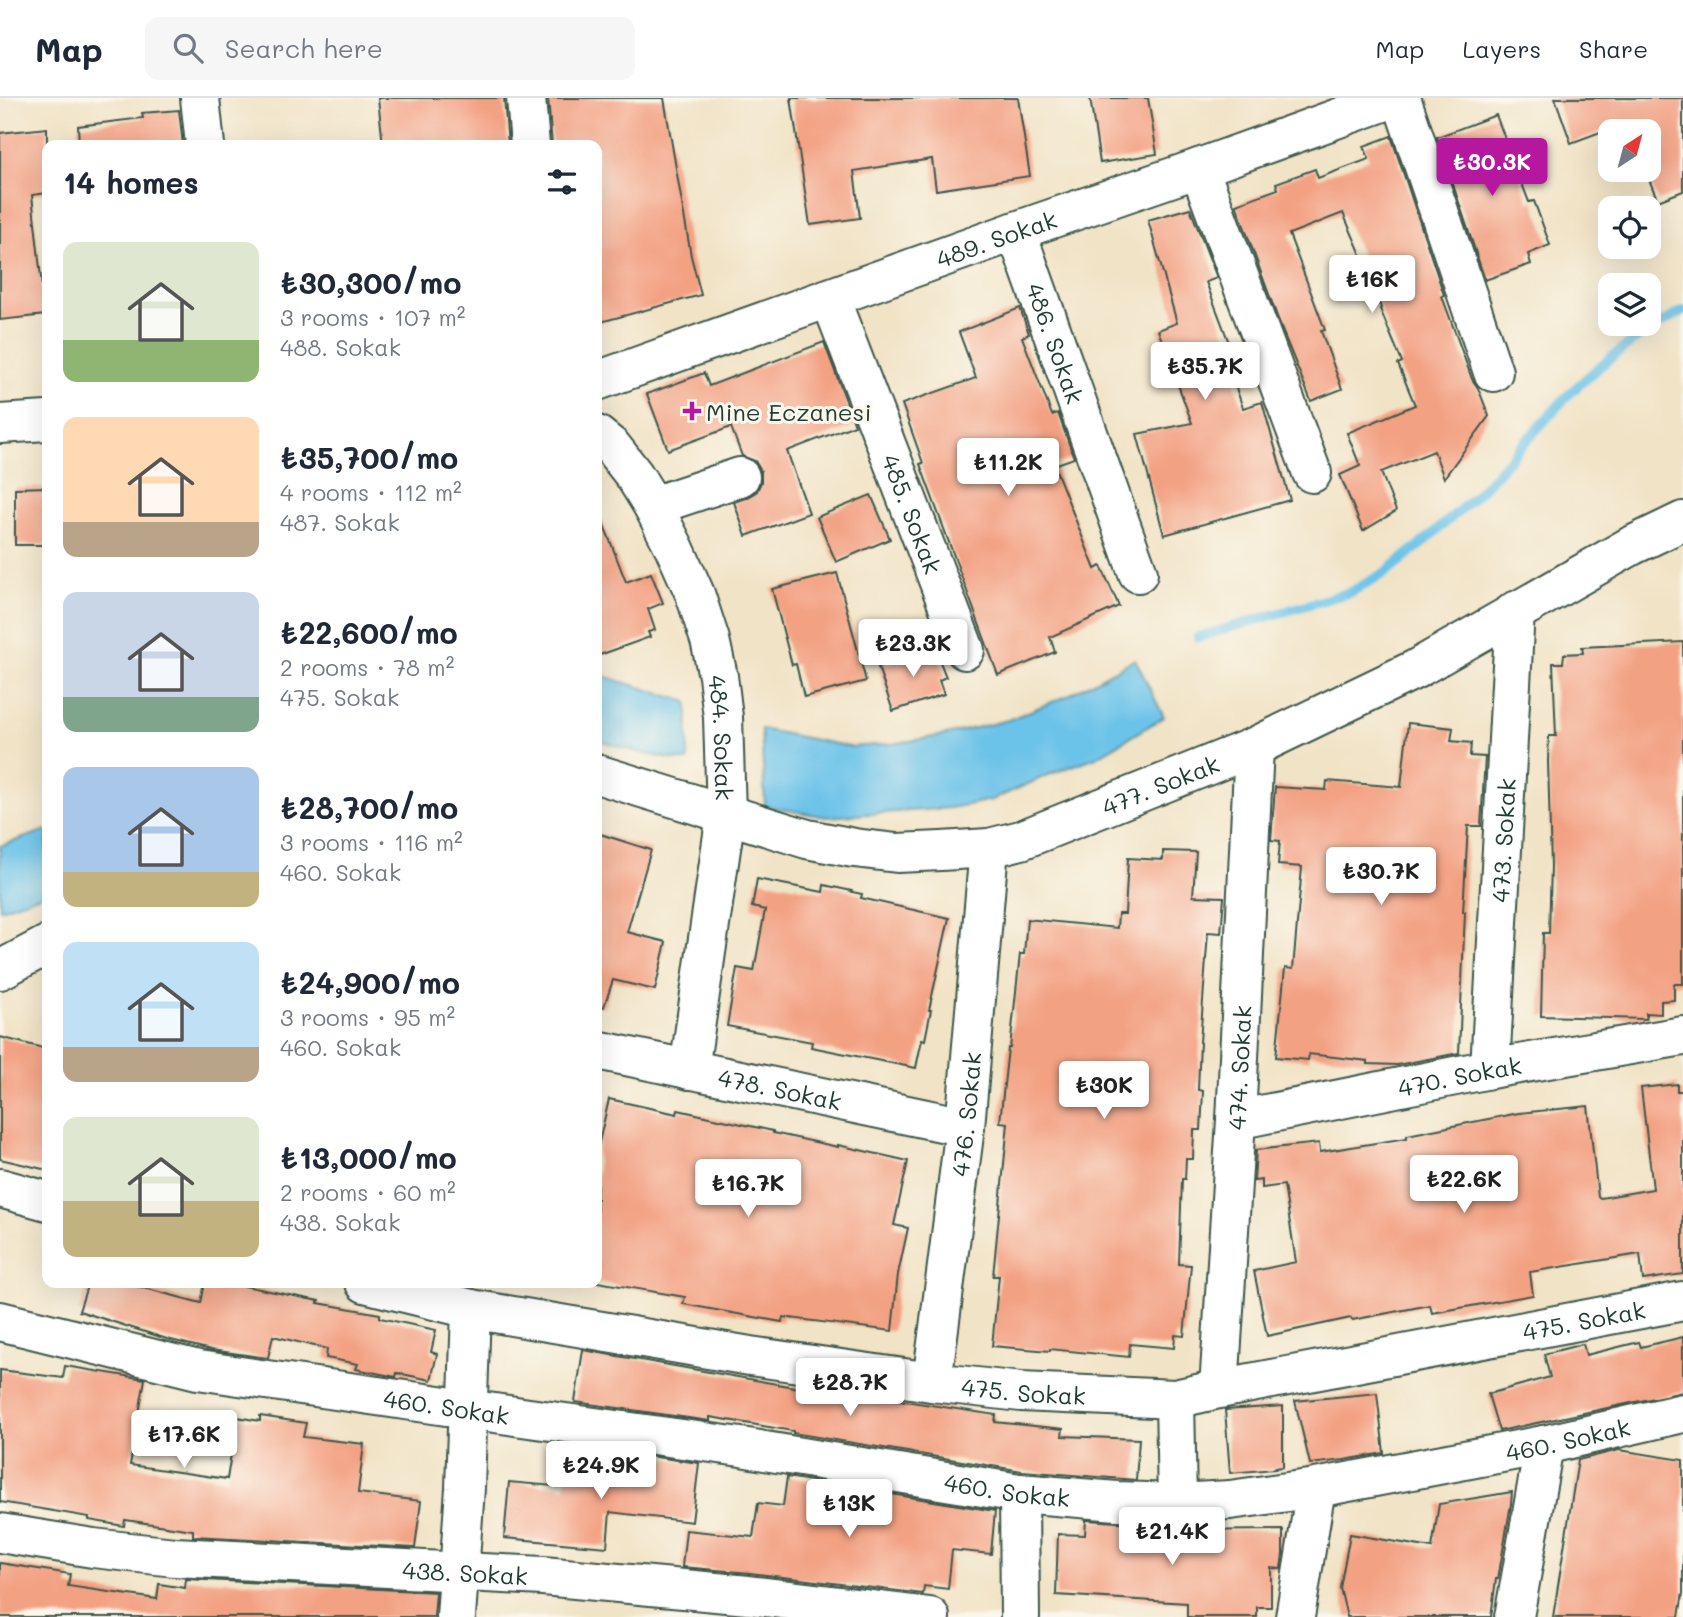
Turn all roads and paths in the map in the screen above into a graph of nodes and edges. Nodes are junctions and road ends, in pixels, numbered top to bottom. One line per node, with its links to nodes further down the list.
1 (200, 98): 5 (street)
2 (526, 98): 6 (street)
3 (1394, 98): 7 (street, 489. Sokak)
4 (1401, 98): 10 (street)
5 (204, 140)
6 (530, 140)
7 (1199, 168): 8 (street, 489. Sokak); 15 (street)
8 (1016, 231): 9 (street, 489. Sokak); 19 (street, 486. Sokak)
9 (830, 298): 11 (street, 489. Sokak); 21 (street, 485. Sokak)
10 (1493, 372)
11 (602, 379)
12 (42, 421): 13 (street)
13 (0, 424)
14 (602, 439): 17 (street, 484. Sokak)
15 (1312, 473)
16 (740, 477): 17 (street)
17 (653, 506): 24 (street, 484. Sokak)
18 (1683, 521): 20 (street, 477. Sokak)
19 (1138, 573)
20 (1515, 611): 22 (street, 477. Sokak); 30 (street, 473. Sokak)
21 (965, 650)
22 (1254, 747): 25 (street, 477. Sokak); 32 (street, 474. Sokak)
23 (602, 776): 24 (street, 477. Sokak)
24 (726, 814): 25 (street, 477. Sokak); 31 (street, 484. Sokak)
25 (989, 848): 33 (street, 476. Sokak)
26 (42, 949): 27 (street)
27 (0, 970)
28 (1683, 1036): 30 (street, 470. Sokak)
29 (602, 1050): 31 (street, 478. Sokak)
30 (1490, 1069): 32 (street, 470. Sokak)
31 (689, 1070): 33 (street, 478. Sokak)
32 (1236, 1119): 41 (street, 474. Sokak)
33 (965, 1127): 40 (street, 476. Sokak)
34 (0, 1188): 35 (street)
35 (42, 1200)
36 (385, 1288): 38 (street, 475. Sokak)
37 (1683, 1301): 41 (street, 475. Sokak)
38 (471, 1309): 40 (street, 475. Sokak); 43 (street)
39 (0, 1321): 43 (street, 460. Sokak)
40 (932, 1382): 42 (street, 475. Sokak)
41 (1219, 1389): 42 (street, 475. Sokak)
42 (1175, 1399): 48 (street)
43 (467, 1409): 47 (street, 460. Sokak); 50 (street)
44 (1683, 1413): 45 (street, 460. Sokak)
45 (1544, 1445): 46 (street, 460. Sokak); 55 (street)
46 (1316, 1488): 48 (street, 460. Sokak); 54 (street)
47 (1019, 1493): 48 (street, 460. Sokak); 53 (street)
48 (1177, 1503)
49 (0, 1533): 50 (street, 438. Sokak)
50 (458, 1572): 51 (street); 52 (street, 438. Sokak)
51 (456, 1617)
52 (930, 1617)
53 (1020, 1617)
54 (1295, 1617)
55 (1514, 1617)

